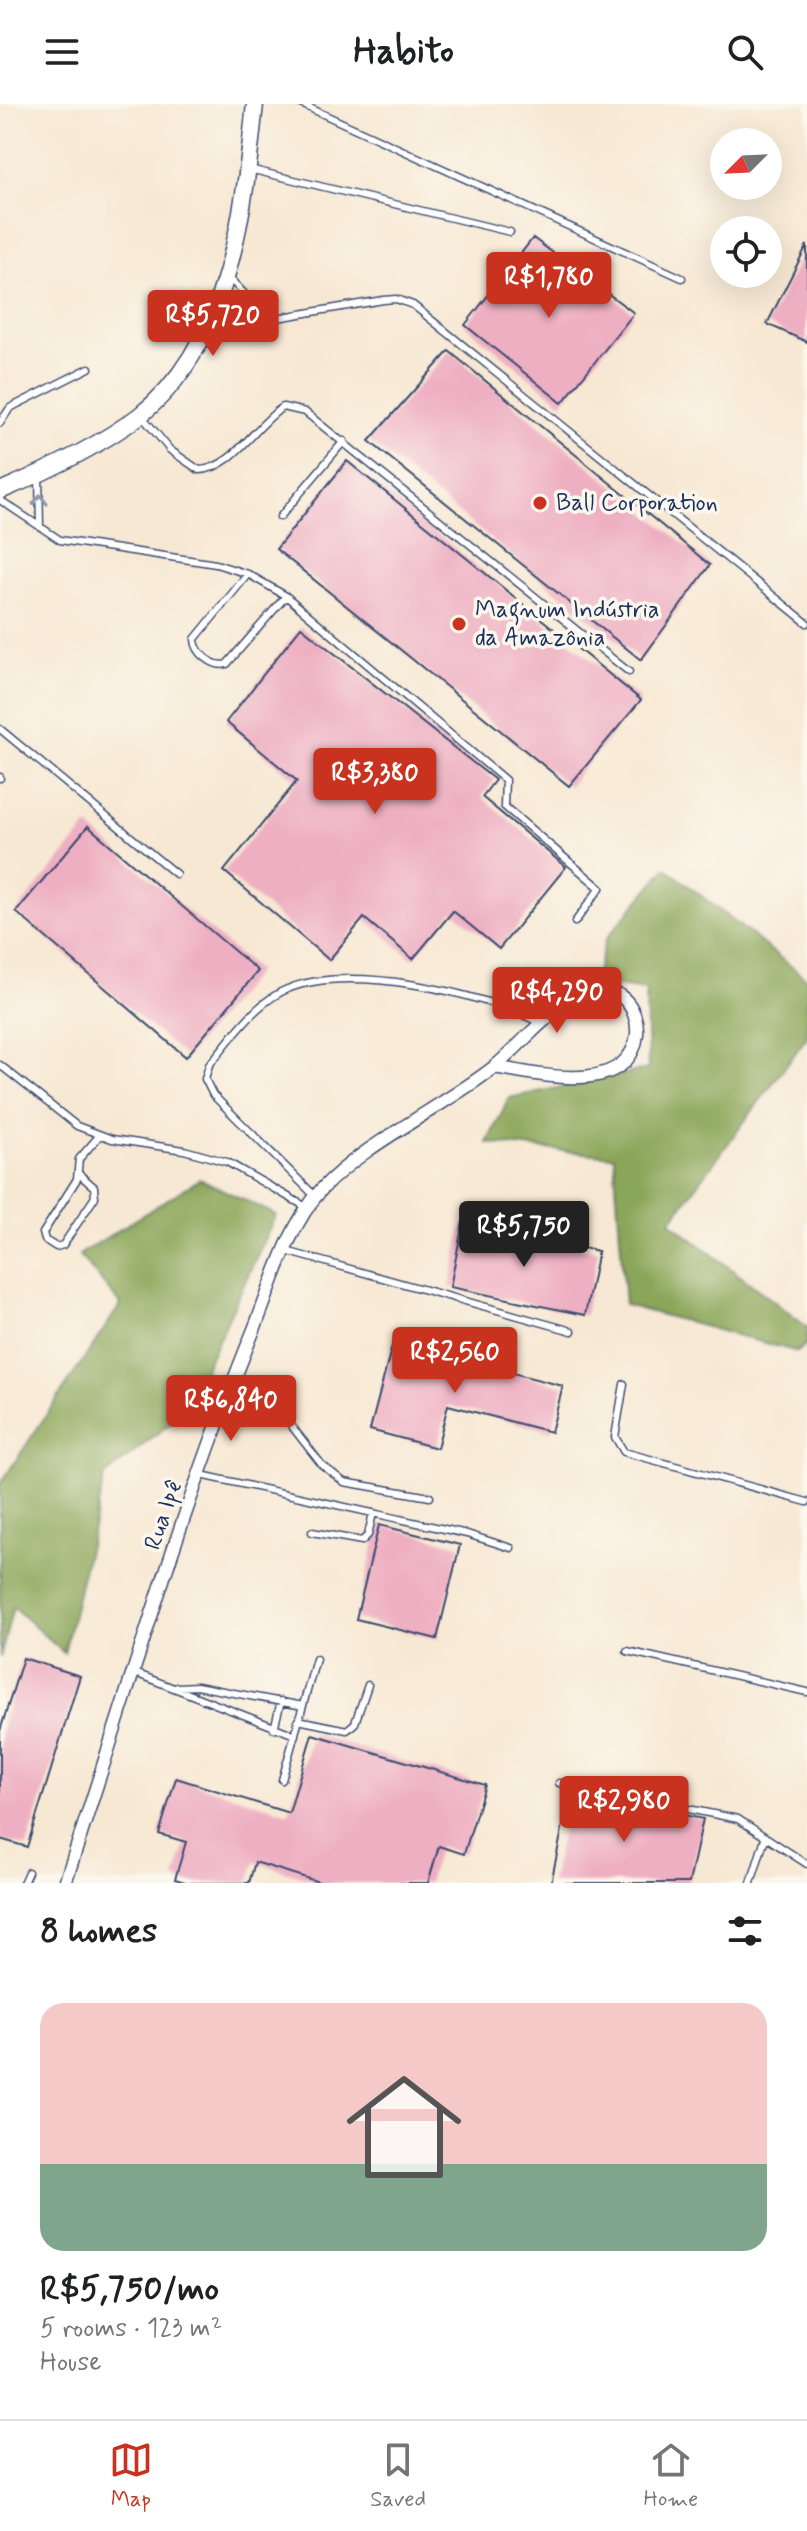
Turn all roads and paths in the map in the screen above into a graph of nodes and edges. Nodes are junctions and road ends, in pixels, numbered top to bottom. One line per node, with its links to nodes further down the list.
1 (255, 104): 3 (street)
2 (301, 104): 6 (lane)
3 (248, 169): 4 (lane); 5 (street)
4 (510, 232)
5 (225, 274): 7 (lane); 8 (street)
6 (682, 278)
7 (269, 319): 8 (lane); 20 (lane)
8 (205, 330): 10 (street)
9 (89, 368): 11 (lane)
10 (141, 415): 12 (lane); 13 (street)
11 (0, 423)
12 (344, 441): 16 (lane); 21 (lane)
13 (39, 473): 14 (street); 17 (lane, one-way to 13)
14 (0, 491)
15 (0, 500): 17 (lane)
16 (280, 517)
17 (40, 527): 18 (lane)
18 (248, 574): 19 (lane); 19 (lane)
19 (286, 596): 24 (lane)
20 (807, 623)
21 (629, 672)
22 (0, 729): 23 (lane)
23 (176, 874)
24 (575, 922)
25 (542, 1024): 27 (street, Rua Ipê); 27 (street, Rua Ipê); 30 (lane)
26 (0, 1065): 28 (lane)
27 (494, 1067): 30 (street, Rua Ipê)
28 (100, 1135): 29 (lane); 30 (lane)
29 (79, 1174): 29 (lane)
30 (312, 1202): 31 (street, Rua Ipê)
31 (286, 1251): 32 (lane); 33 (street, Rua Ipê)
32 (572, 1331)
33 (232, 1384): 35 (street, Rua Ipê); 36 (lane)
34 (624, 1384): 37 (lane)
35 (201, 1475): 38 (lane); 43 (street, Rua Ipê)
36 (430, 1497)
37 (807, 1502)
38 (373, 1513): 39 (lane); 40 (lane)
39 (312, 1532)
40 (511, 1548)
41 (627, 1651): 46 (lane)
42 (316, 1659): 48 (lane)
43 (135, 1673): 45 (lane); 58 (street, Rua Ipê)
44 (368, 1685): 49 (lane)
45 (174, 1687): 47 (lane); 50 (lane)
46 (807, 1692)
47 (281, 1701): 48 (lane); 50 (lane)
48 (303, 1706): 49 (lane)
49 (298, 1720): 51 (lane)
50 (274, 1729): 51 (lane)
51 (295, 1735): 52 (lane)
52 (282, 1780)
53 (559, 1783): 54 (lane)
54 (765, 1838): 55 (lane); 59 (lane)
55 (807, 1864)
56 (28, 1872): 57 (lane)
57 (23, 1883)
58 (65, 1883)
59 (751, 1883)

